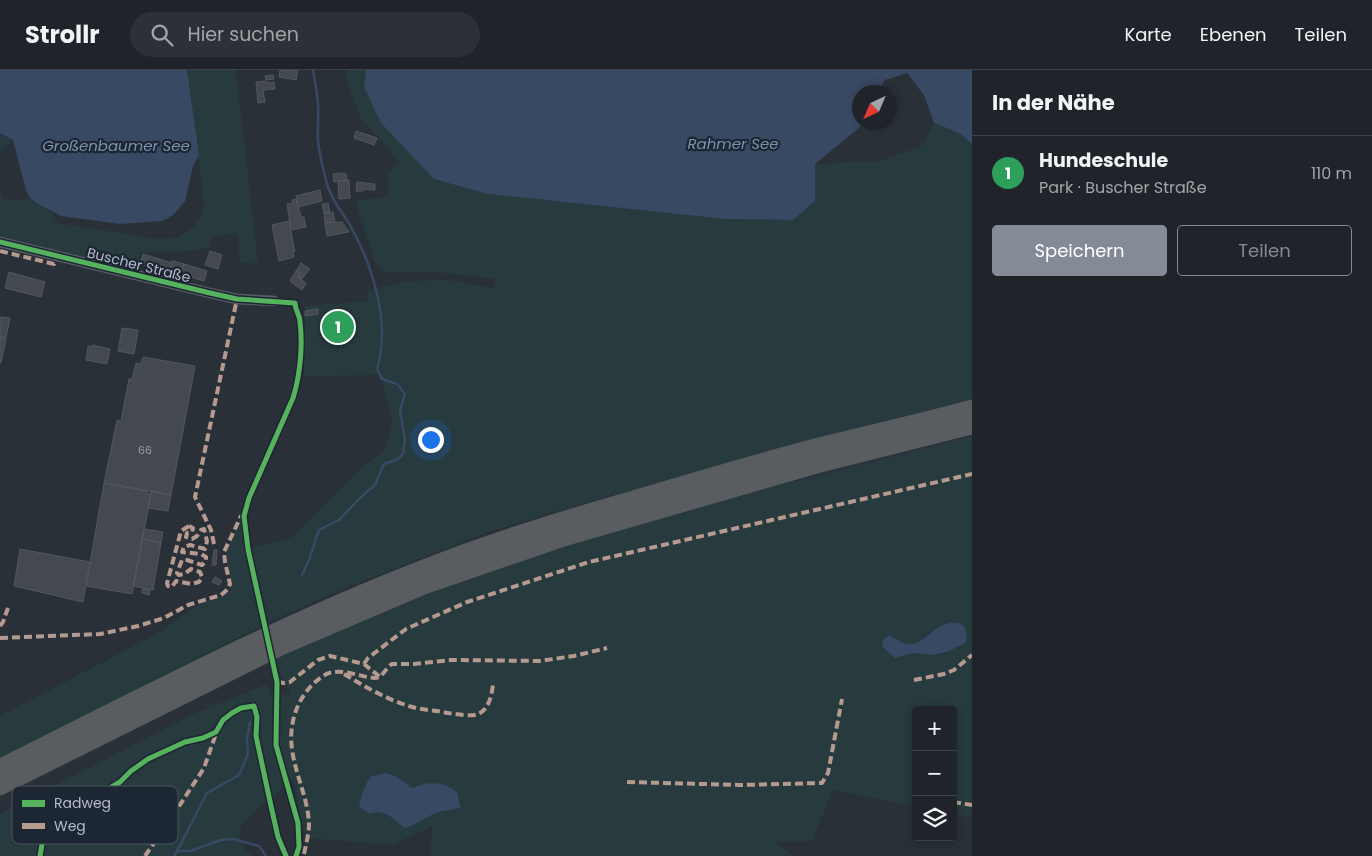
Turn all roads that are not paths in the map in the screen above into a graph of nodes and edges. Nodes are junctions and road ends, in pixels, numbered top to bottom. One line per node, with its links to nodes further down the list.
1 (0, 242): 2 (street, Buscher Straße)
2 (274, 300)
3 (972, 408): 5 (highway)
4 (972, 425): 6 (highway)
5 (0, 768)
6 (0, 786)

